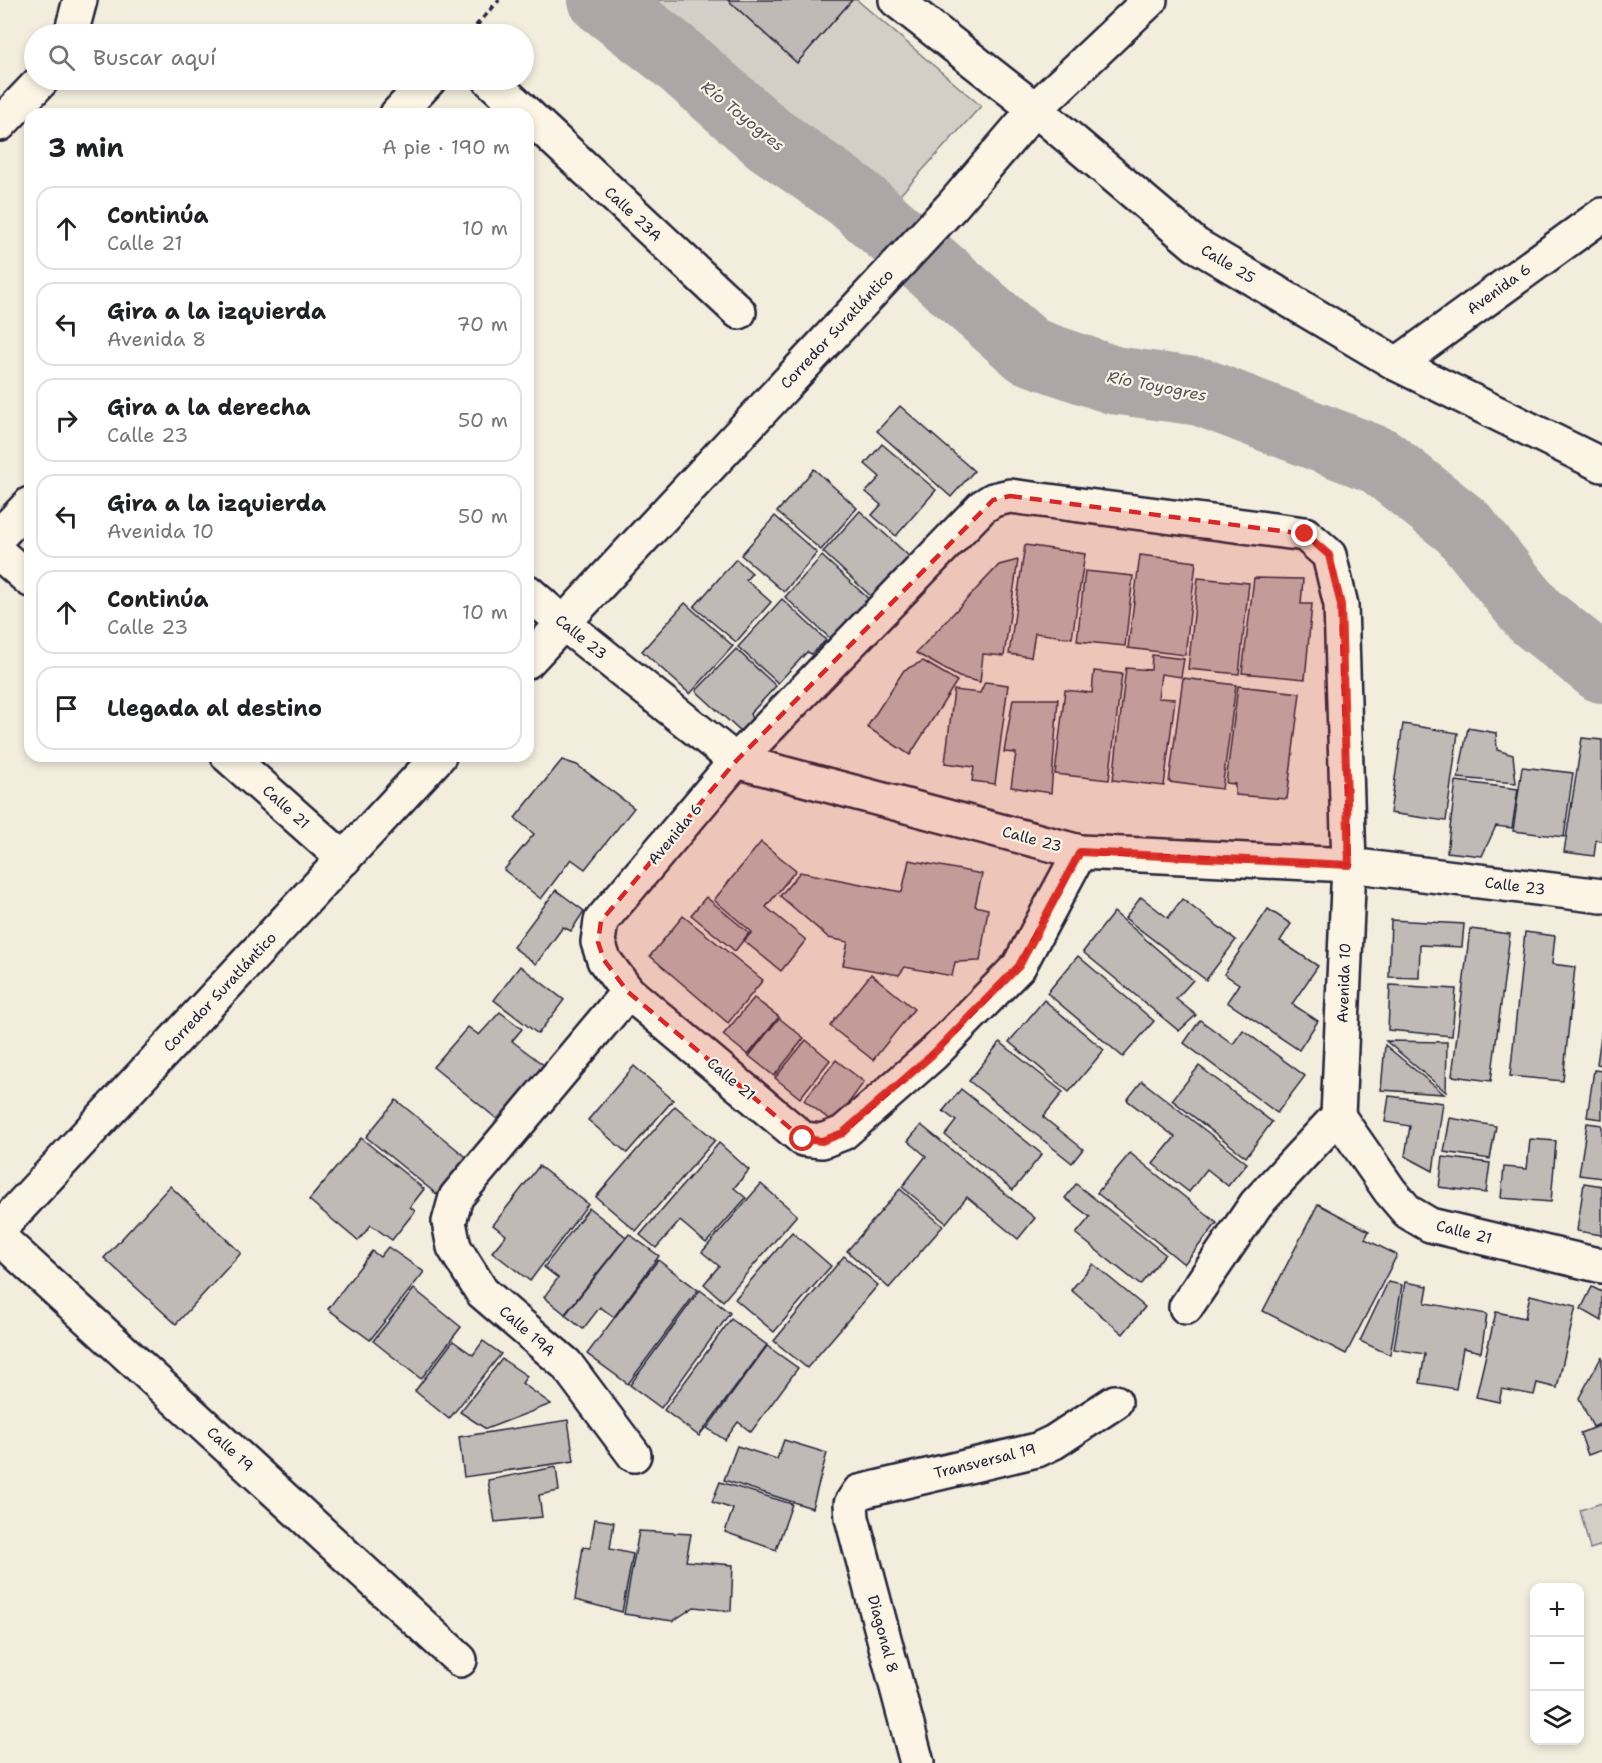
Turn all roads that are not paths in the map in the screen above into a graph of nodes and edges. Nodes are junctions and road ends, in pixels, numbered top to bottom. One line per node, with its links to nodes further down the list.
1 (80, 0): 4 (street)
2 (896, 0): 10 (street, Calle 25)
3 (1149, 0): 10 (street, Corredor Suratlántico)
4 (74, 24)
5 (32, 90): 12 (street)
6 (420, 90): 8 (street)
7 (501, 90): 9 (street, Calle 23A)
8 (403, 108)
9 (520, 108)
10 (1035, 110): 15 (street, Calle 25); 23 (street, Corredor Suratlántico)
11 (534, 122): 14 (street, Calle 23A)
12 (0, 124)
13 (1602, 215): 15 (street, Avenida 6)
14 (739, 312)
15 (1397, 364): 16 (street, Calle 25)
16 (1602, 465)
17 (24, 510): 18 (street)
18 (0, 535)
19 (0, 554): 20 (street)
20 (24, 575)
21 (534, 597): 23 (street, Calle 23)
22 (1341, 605): 25 (street, Avenida 6); 30 (street, Avenida 10)
23 (563, 623): 24 (street, Corredor Suratlántico); 25 (street, Calle 23)
24 (534, 654)
25 (736, 761): 28 (street, Calle 23); 32 (street, Avenida 6)
26 (235, 762): 29 (street, Calle 21)
27 (433, 762): 29 (street, Corredor Suratlántico)
28 (1080, 852): 30 (street, Calle 23); 32 (street, Calle 21)
29 (344, 859): 34 (street, Corredor Suratlántico)
30 (1349, 865): 31 (street, Calle 23); 33 (street, Avenida 10)
31 (1602, 896)
32 (628, 992): 39 (street, Calle 19A)
33 (1338, 1116): 36 (street, Calle 21); 37 (street)
34 (0, 1228)
35 (0, 1238): 41 (street, Calle 19)
36 (1602, 1266)
37 (1186, 1307)
38 (1115, 1402): 40 (street, Transversal 19)
39 (634, 1455)
40 (851, 1504): 42 (street, Diagonal 8)
41 (459, 1660)
42 (917, 1763)

